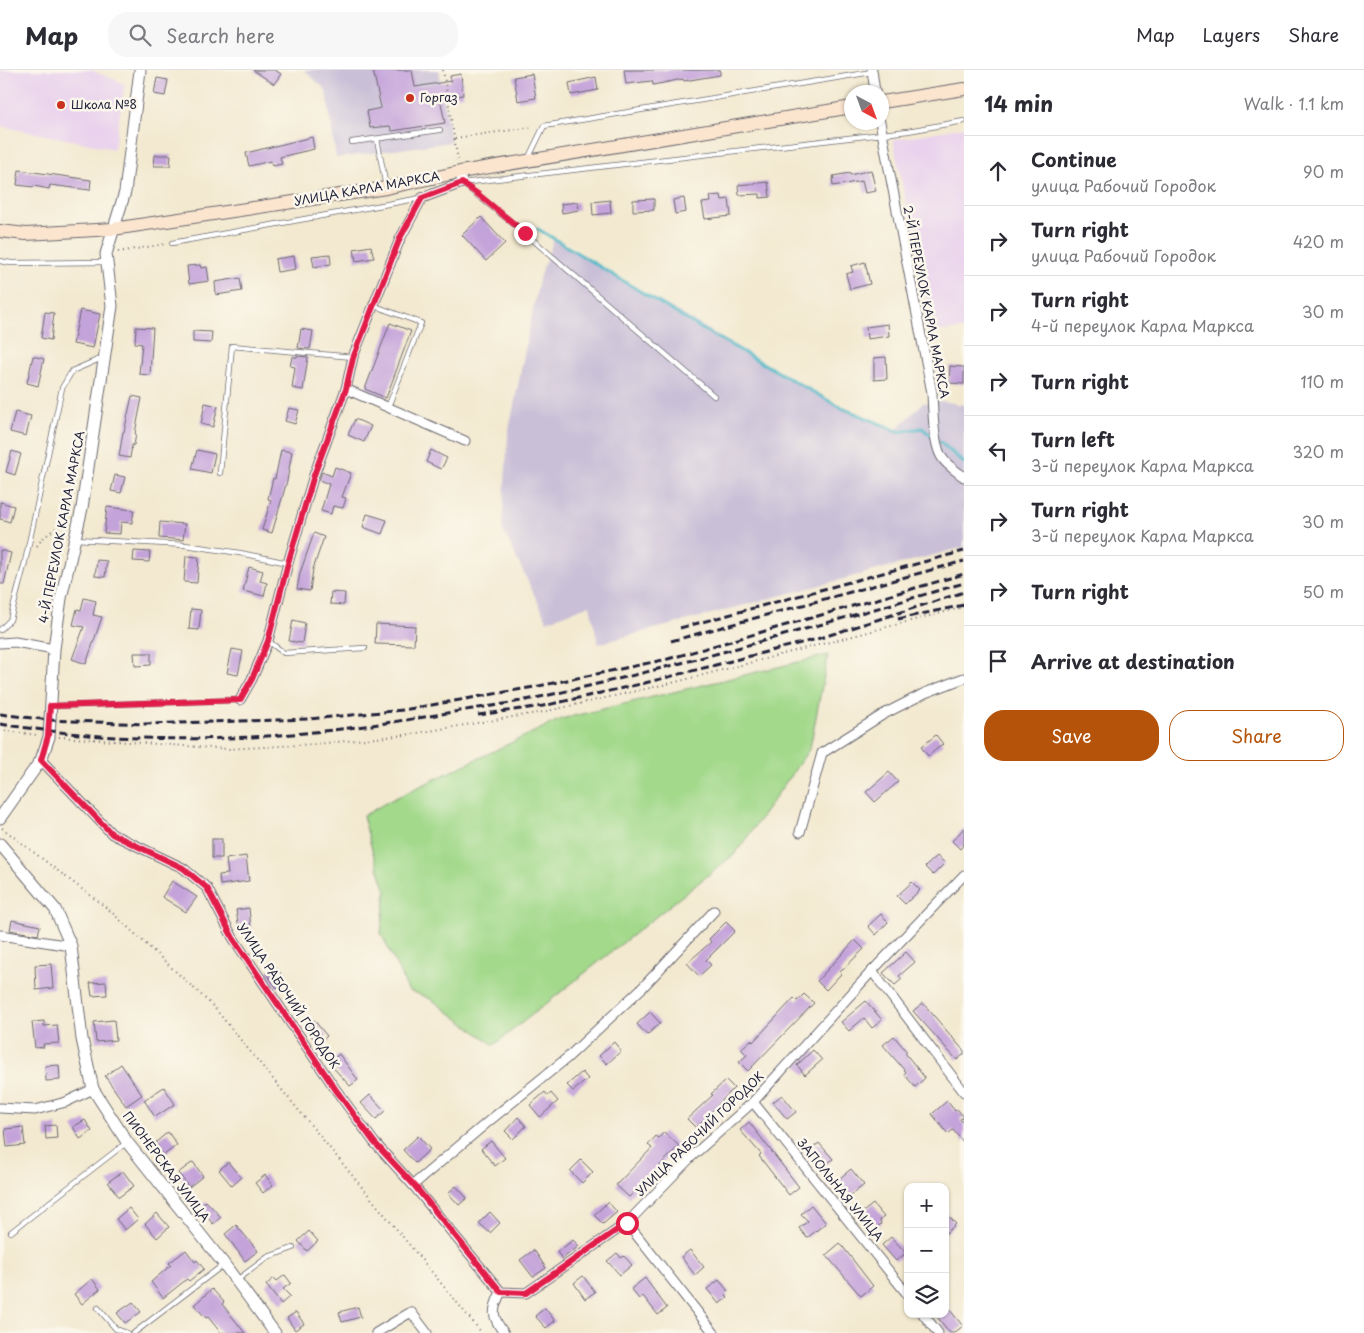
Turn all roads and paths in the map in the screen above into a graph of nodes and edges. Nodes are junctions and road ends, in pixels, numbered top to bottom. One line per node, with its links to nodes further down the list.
1 (140, 70): 20 (street, 4-Й ПЕРЕУЛОК КАРЛА МАРКСА)
2 (443, 70): 13 (path)
3 (872, 71): 4 (street); 9 (lane)
4 (874, 85)
5 (964, 89): 6 (main road)
6 (889, 101)
7 (844, 108): 16 (main road, УЛИЦА КАРЛА МАРКСА)
8 (964, 121): 12 (lane)
9 (544, 126): 13 (path); 16 (lane)
10 (440, 130): 14 (lane)
11 (881, 130): 12 (street, 2-Й ПЕРЕУЛОК КАРЛА МАРКСА)
12 (882, 133): 17 (lane); 33 (street, 2-Й ПЕРЕУЛОК КАРЛА МАРКСА)
13 (454, 138): 17 (path)
14 (377, 139): 15 (lane); 18 (lane)
15 (352, 142)
16 (527, 161): 17 (main road, УЛИЦА КАРЛА МАРКСА)
17 (461, 178): 18 (main road, УЛИЦА КАРЛА МАРКСА); 19 (street); 29 (lane)
18 (386, 188): 20 (main road, УЛИЦА КАРЛА МАРКСА)
19 (422, 198): 22 (lane); 25 (street)
20 (113, 229): 21 (main road, УЛИЦА КАРЛА МАРКСА); 23 (street, 4-Й ПЕРЕУЛОК КАРЛА МАРКСА)
21 (0, 231)
22 (172, 243): 23 (path)
23 (106, 258): 24 (lane); 26 (street, 4-Й ПЕРЕУЛОК КАРЛА МАРКСА)
24 (0, 261)
25 (375, 306): 27 (street); 30 (lane)
26 (106, 356): 34 (street, 4-Й ПЕРЕУЛОК КАРЛА МАРКСА); 36 (lane)
27 (353, 358): 28 (street); 32 (lane)
28 (346, 389): 30 (street); 37 (street)
29 (714, 396)
30 (388, 407): 31 (street)
31 (465, 441)
32 (220, 473)
33 (964, 477)
34 (82, 508): 35 (street, 4-Й ПЕРЕУЛОК КАРЛА МАРКСА); 36 (path)
35 (74, 538): 37 (lane); 43 (street, 4-Й ПЕРЕУЛОК КАРЛА МАРКСА)
36 (25, 562): 39 (lane)
37 (288, 563): 40 (street)
38 (964, 607): 48 (path)
39 (0, 630)
40 (268, 641): 42 (lane); 45 (street)
41 (0, 644): 43 (street)
42 (365, 648)
43 (54, 649): 46 (street, 4-Й ПЕРЕУЛОК КАРЛА МАРКСА)
44 (964, 678): 52 (street)
45 (240, 700): 46 (lane)
46 (50, 706): 48 (street, 4-Й ПЕРЕУЛОК КАРЛА МАРКСА)
47 (0, 730): 48 (path)
48 (48, 736): 49 (street, 4-Й ПЕРЕУЛОК КАРЛА МАРКСА)
49 (41, 760): 50 (street, 4-Й ПЕРЕУЛОК КАРЛА МАРКСА); 64 (street, УЛИЦА РАБОЧИЙ ГОРОДОК)
50 (0, 818)
51 (0, 826): 79 (path)
52 (800, 832)
53 (0, 844): 57 (street, ПИОНЕРСКАЯ УЛИЦА)
54 (964, 875): 58 (street, УЛИЦА РАБОЧИЙ ГОРОДОК)
55 (714, 910): 64 (street)
56 (0, 935): 57 (street)
57 (71, 946): 59 (street, ПИОНЕРСКАЯ УЛИЦА)
58 (872, 971): 60 (street); 61 (street, УЛИЦА РАБОЧИЙ ГОРОДОК)
59 (93, 1089): 62 (street); 63 (street, ПИОНЕРСКАЯ УЛИЦА)
60 (964, 1092)
61 (754, 1102): 65 (street, УЛИЦА РАБОЧИЙ ГОРОДОК); 70 (street, ЗАПОЛЬНАЯ УЛИЦА)
62 (0, 1108)
63 (127, 1142): 66 (lane); 68 (street, ПИОНЕРСКАЯ УЛИЦА)
64 (414, 1185): 71 (street, УЛИЦА РАБОЧИЙ ГОРОДОК)
65 (627, 1223): 71 (street, УЛИЦА РАБОЧИЙ ГОРОДОК); 81 (street)
66 (11, 1232)
67 (293, 1248): 69 (lane)
68 (224, 1264): 69 (street, ПИОНЕРСКАЯ УЛИЦА); 75 (lane)
69 (236, 1281): 76 (street, ПИОНЕРСКАЯ УЛИЦА)
70 (904, 1290)
71 (501, 1292): 80 (street)
72 (98, 1308): 74 (lane)
73 (926, 1318): 82 (street)
74 (127, 1333)
75 (134, 1333)
76 (275, 1333)
77 (376, 1333): 78 (street)
78 (427, 1333)
79 (482, 1333)
80 (504, 1333)
81 (714, 1333)
82 (938, 1333)

